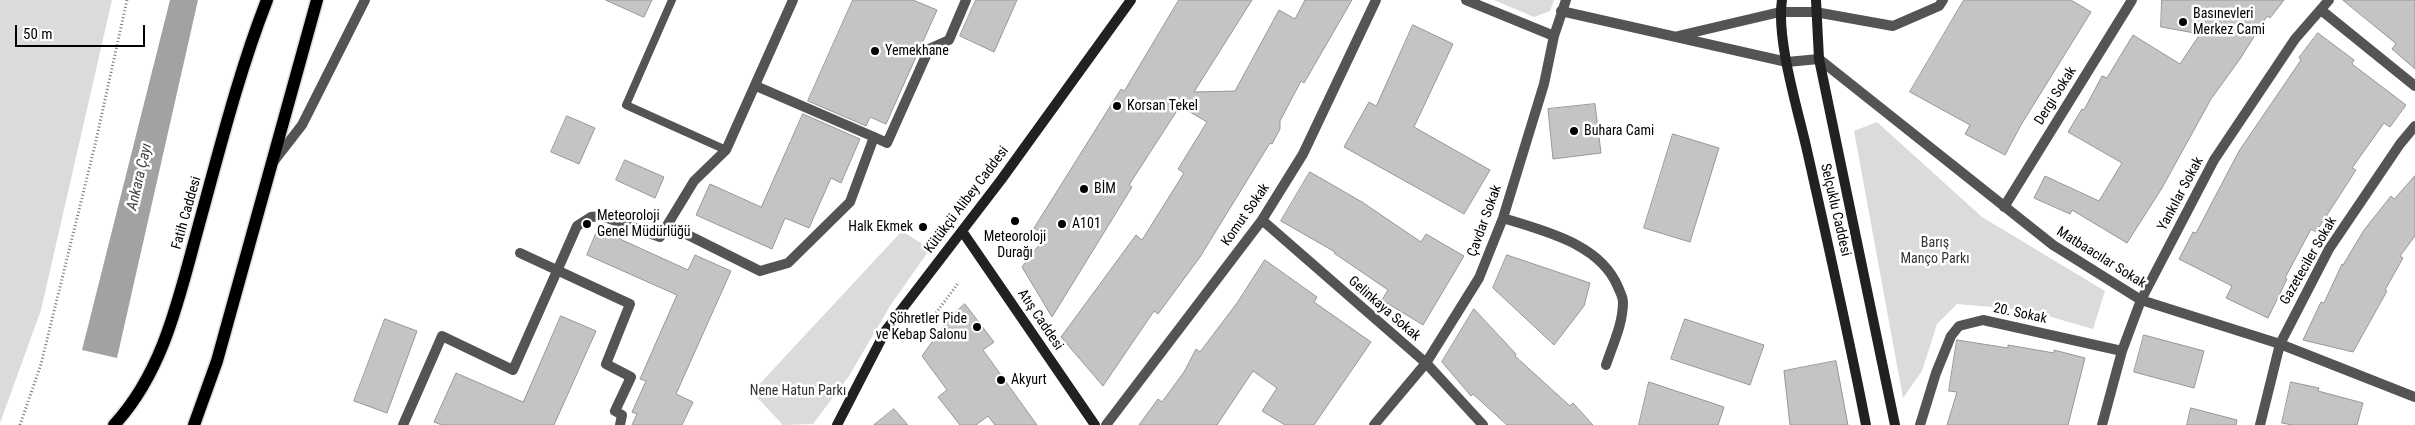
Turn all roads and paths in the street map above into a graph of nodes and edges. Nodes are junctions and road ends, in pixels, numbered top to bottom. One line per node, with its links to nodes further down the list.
1 (128, 0): 47 (path)
2 (267, 0): 48 (main road, Fatih Caddesi)
3 (317, 0): 30 (main road)
4 (365, 0): 30 (street)
5 (672, 0): 29 (lane)
6 (793, 0): 25 (street)
7 (966, 0): 28 (street)
8 (1131, 0): 35 (main road, Kütükçü Alibey Caddesi)
9 (1376, 0): 33 (street, Komut Sokak)
10 (1466, 0): 21 (street)
11 (1566, 0): 18 (street, Çavdar Sokak)
12 (1782, 0): 19 (main road, Selçuklu Caddesi)
13 (1816, 0): 20 (main road, Selçuklu Caddesi)
14 (1943, 0): 20 (street)
15 (2132, 0): 31 (street, Dergi Sokak)
16 (2330, 0): 17 (street, Yankılar Sokak)
17 (2320, 10): 26 (street); 39 (street, Yankılar Sokak)
18 (1562, 11): 21 (street, Çavdar Sokak); 22 (street)
19 (1780, 12): 20 (street); 22 (street); 24 (main road, Selçuklu Caddesi)
20 (1815, 12): 23 (main road, Selçuklu Caddesi)
21 (1554, 36): 32 (street, Çavdar Sokak)
22 (1674, 37): 24 (street)
23 (1819, 59): 24 (street); 31 (street, Matbaacılar Sokak); 57 (main road, Selçuklu Caddesi)
24 (1787, 62): 56 (main road, Selçuklu Caddesi)
25 (756, 86): 28 (street); 29 (street)
26 (2415, 86)
27 (2415, 126): 41 (street, Gazeteciler Sokak)
28 (874, 137): 34 (street)
29 (726, 150): 34 (street)
30 (271, 166): 49 (main road)
31 (2004, 207): 39 (street, Matbaacılar Sokak)
32 (1502, 218): 43 (street, Çavdar Sokak); 44 (street)
33 (1262, 220): 43 (street, Gelinkaya Sokak); 53 (street, Komut Sokak)
34 (668, 225): 37 (street)
35 (962, 231): 51 (main road, Kütükçü Alibey Caddesi); 52 (main road, Atış Caddesi)
36 (520, 253): 37 (street)
37 (557, 271): 46 (street); 50 (street)
38 (959, 282): 40 (path)
39 (2141, 300): 41 (street, Matbaacılar Sokak); 42 (street, Yankılar Sokak)
40 (936, 313)
41 (2280, 344): 45 (street, Matbaacılar Sokak); 60 (street, Gazeteciler Sokak)
42 (2122, 351): 58 (street, 20. Sokak); 59 (street, Yankılar Sokak)
43 (1426, 363): 54 (street, Çavdar Sokak); 55 (street, Gelinkaya Sokak)
44 (1606, 365)
45 (2415, 397)
46 (621, 420)
47 (20, 425)
48 (114, 425)
49 (194, 425)
50 (402, 425)
51 (837, 425)
52 (1095, 425)
53 (1106, 425)
54 (1374, 425)
55 (1483, 425)
56 (1866, 425)
57 (1895, 425)
58 (1920, 425)
59 (2102, 425)
60 (2260, 425)

